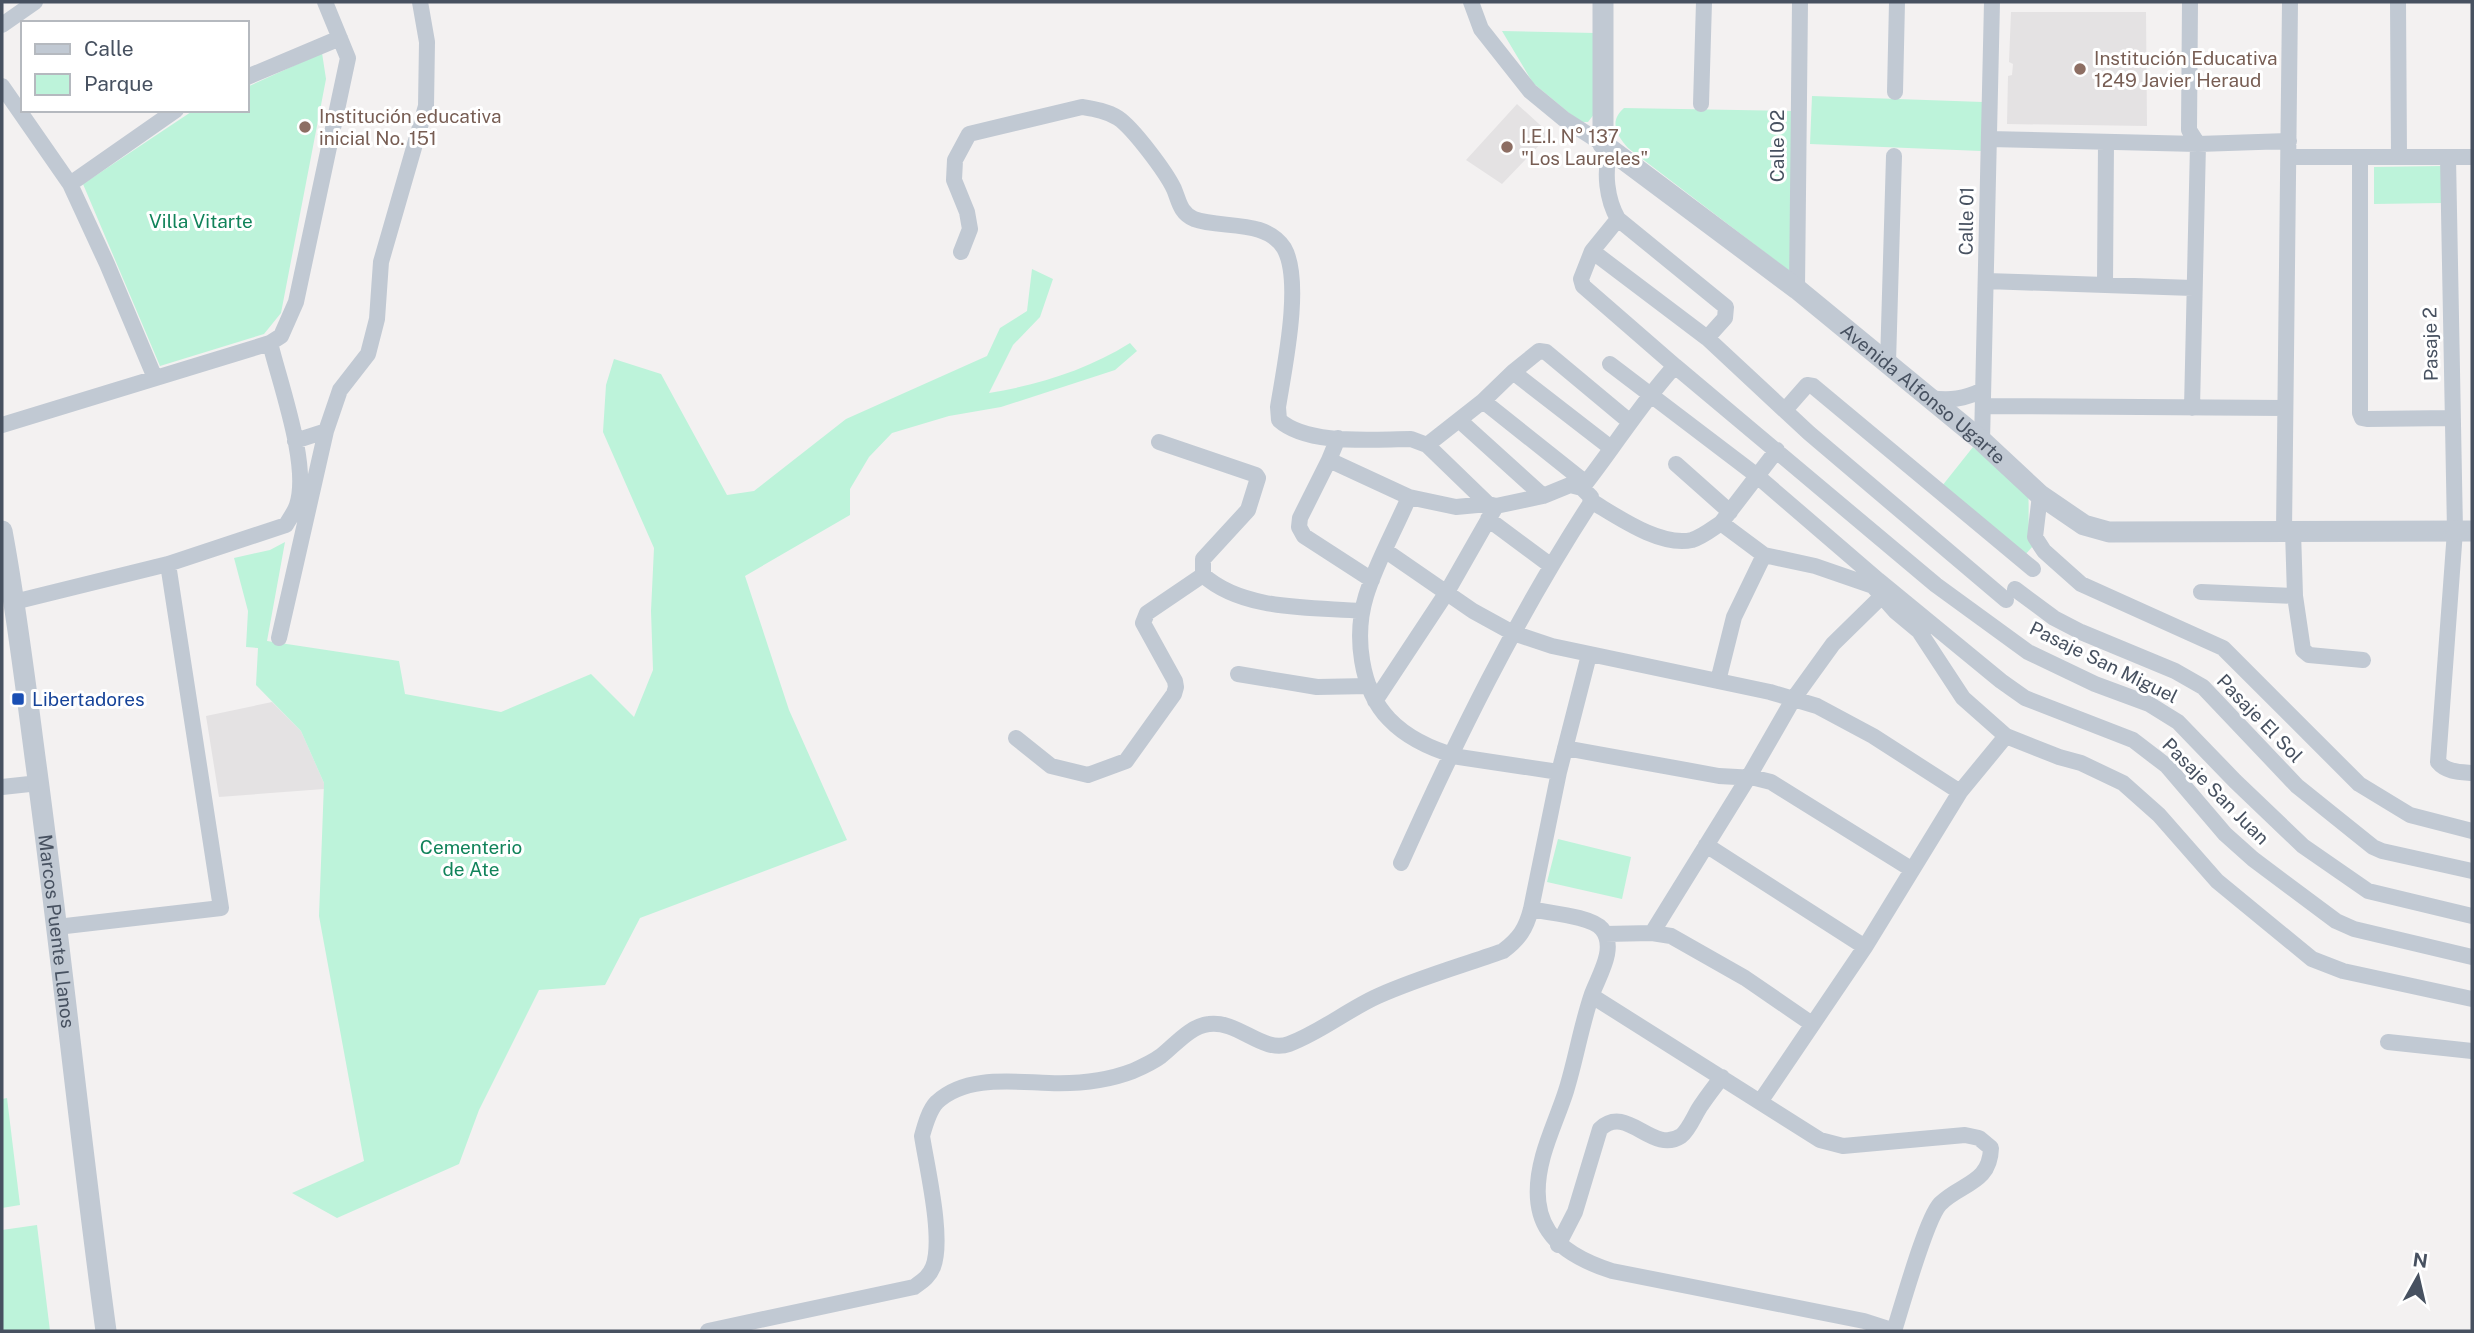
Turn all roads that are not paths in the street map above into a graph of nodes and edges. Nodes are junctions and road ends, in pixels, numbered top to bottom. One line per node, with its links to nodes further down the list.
1 (34, 2): 13 (street)
2 (325, 2): 14 (street)
3 (420, 2): 56 (street)
4 (1603, 2): 23 (street)
5 (1704, 2): 18 (street)
6 (1800, 2): 37 (street, Calle 02)
7 (1897, 2): 17 (street)
8 (1992, 2): 20 (street, Calle 01)
9 (2190, 2): 22 (street)
10 (2290, 2): 24 (street)
11 (2398, 2): 27 (street)
12 (1472, 5): 23 (street, Avenida Alfonso Ugarte)
13 (2, 25)
14 (340, 38): 15 (street); 39 (street)
15 (248, 77)
16 (2, 86): 30 (street)
17 (1895, 92)
18 (1701, 104)
19 (173, 112): 30 (street)
20 (1989, 139): 21 (street); 34 (street, Calle 01)
21 (2106, 142): 22 (street); 35 (street)
22 (2198, 144): 24 (street); 36 (street)
23 (1607, 147): 31 (street); 37 (street, Avenida Alfonso Ugarte)
24 (2289, 149): 26 (street); 50 (street)
25 (1894, 156): 40 (street)
26 (2360, 157): 27 (street); 52 (street)
27 (2399, 157): 28 (street)
28 (2448, 157): 29 (street); 52 (street, Pasaje 2)
29 (2472, 157)
30 (69, 184): 44 (street)
31 (1618, 219): 32 (street); 38 (street)
32 (1592, 251): 38 (street, Pasaje El Sol); 42 (street, Pasaje San Miguel)
33 (961, 252): 57 (street)
34 (1986, 281): 35 (street); 47 (street, Calle 01)
35 (2105, 284): 36 (street)
36 (2193, 288): 49 (street)
37 (1797, 289): 40 (street, Avenida Alfonso Ugarte)
38 (1707, 338): 51 (street, Pasaje El Sol)
39 (270, 343): 44 (street); 58 (street)
40 (1888, 363): 46 (street, Avenida Alfonso Ugarte)
41 (1609, 364): 45 (street, Pasaje San Juan)
42 (1675, 366): 45 (street); 63 (street, Pasaje San Miguel)
43 (1513, 372): 48 (street); 54 (street); 62 (street)
44 (155, 378): 55 (street)
45 (1650, 394): 54 (street); 66 (street, Pasaje San Juan)
46 (1930, 398): 47 (street); 59 (street, Avenida Alfonso Ugarte)
47 (1983, 398): 49 (street); 59 (street, Calle 01)
48 (1483, 401): 53 (street); 67 (street)
49 (2192, 408): 50 (street)
50 (2285, 408): 74 (street)
51 (1785, 410): 80 (street); 111 (street, Pasaje El Sol)
52 (2453, 418): 75 (street, Pasaje 2)
53 (1459, 420): 61 (street); 69 (street)
54 (1630, 422): 62 (street)
55 (2, 425)
56 (326, 431): 58 (street); 90 (street)
57 (1338, 438): 61 (street); 64 (street)
58 (295, 441): 78 (street)
59 (1982, 441): 68 (street, Avenida Alfonso Ugarte)
60 (1159, 442): 81 (street)
61 (1427, 445): 71 (street)
62 (1611, 449): 67 (street)
63 (1777, 450): 66 (street); 113 (street, Pasaje San Miguel)
64 (1329, 460): 70 (street); 82 (street)
65 (1676, 464): 72 (street)
66 (1756, 475): 72 (street); 118 (street, Pasaje San Juan)
67 (1587, 491): 69 (street); 72 (street); 79 (street)
68 (2040, 495): 74 (street, Avenida Alfonso Ugarte); 107 (street)
69 (1543, 496): 71 (street)
70 (1409, 498): 71 (street); 76 (street)
71 (1491, 510): 79 (street); 83 (street)
72 (1725, 518): 77 (street)
73 (2, 531): 87 (street, Marcos Puente Llanos)
74 (2288, 531): 75 (street, Avenida Alfonso Ugarte); 86 (street)
75 (2463, 531): 102 (street, Pasaje 2)
76 (1386, 551): 82 (street); 83 (street)
77 (1764, 555): 85 (street); 94 (street)
78 (169, 564): 87 (street); 114 (street)
79 (1550, 565): 89 (street)
80 (2033, 569)
81 (1203, 575): 88 (street); 98 (street)
82 (1372, 580): 88 (street)
83 (1447, 592): 89 (street); 95 (street)
84 (2201, 592): 86 (street)
85 (1883, 595): 96 (street); 97 (street)
86 (2295, 596): 92 (street)
87 (14, 602): 104 (street, Marcos Puente Llanos)
88 (1362, 611): 95 (street)
89 (1513, 634): 91 (street); 100 (street)
90 (279, 638)
91 (1589, 655): 94 (street); 99 (street)
92 (2363, 660)
93 (1238, 674): 95 (street)
94 (1718, 681): 96 (street)
95 (1372, 693): 100 (street)
96 (1794, 698): 103 (street); 106 (street)
97 (2006, 736): 106 (street); 120 (street)
98 (1016, 738)
99 (1565, 747): 101 (street); 103 (street)
100 (1452, 755): 101 (street); 109 (street)
101 (1559, 772): 112 (street)
102 (2472, 773)
103 (1748, 778): 108 (street); 110 (street)
104 (39, 783): 105 (street); 114 (street, Marcos Puente Llanos)
105 (2, 787)
106 (1960, 792): 110 (street)
107 (2472, 831)
108 (1706, 845): 115 (street); 117 (street)
109 (1401, 863)
110 (1911, 869): 117 (street)
111 (2472, 871)
112 (1531, 909): 116 (street); 128 (street)
113 (2472, 916)
114 (57, 927): 127 (street, Marcos Puente Llanos)
115 (1652, 933): 116 (street); 121 (street)
116 (1605, 934): 119 (street)
117 (1865, 947): 121 (street)
118 (2472, 957)
119 (1592, 996): 124 (street); 126 (street)
120 (2472, 999)
121 (1812, 1024): 125 (street)
122 (2388, 1042): 123 (street)
123 (2472, 1051)
124 (1721, 1077): 125 (street); 126 (street)
125 (1760, 1102): 129 (street)
126 (1558, 1245): 129 (street)
127 (106, 1331)
128 (708, 1331)
129 (1894, 1331)

